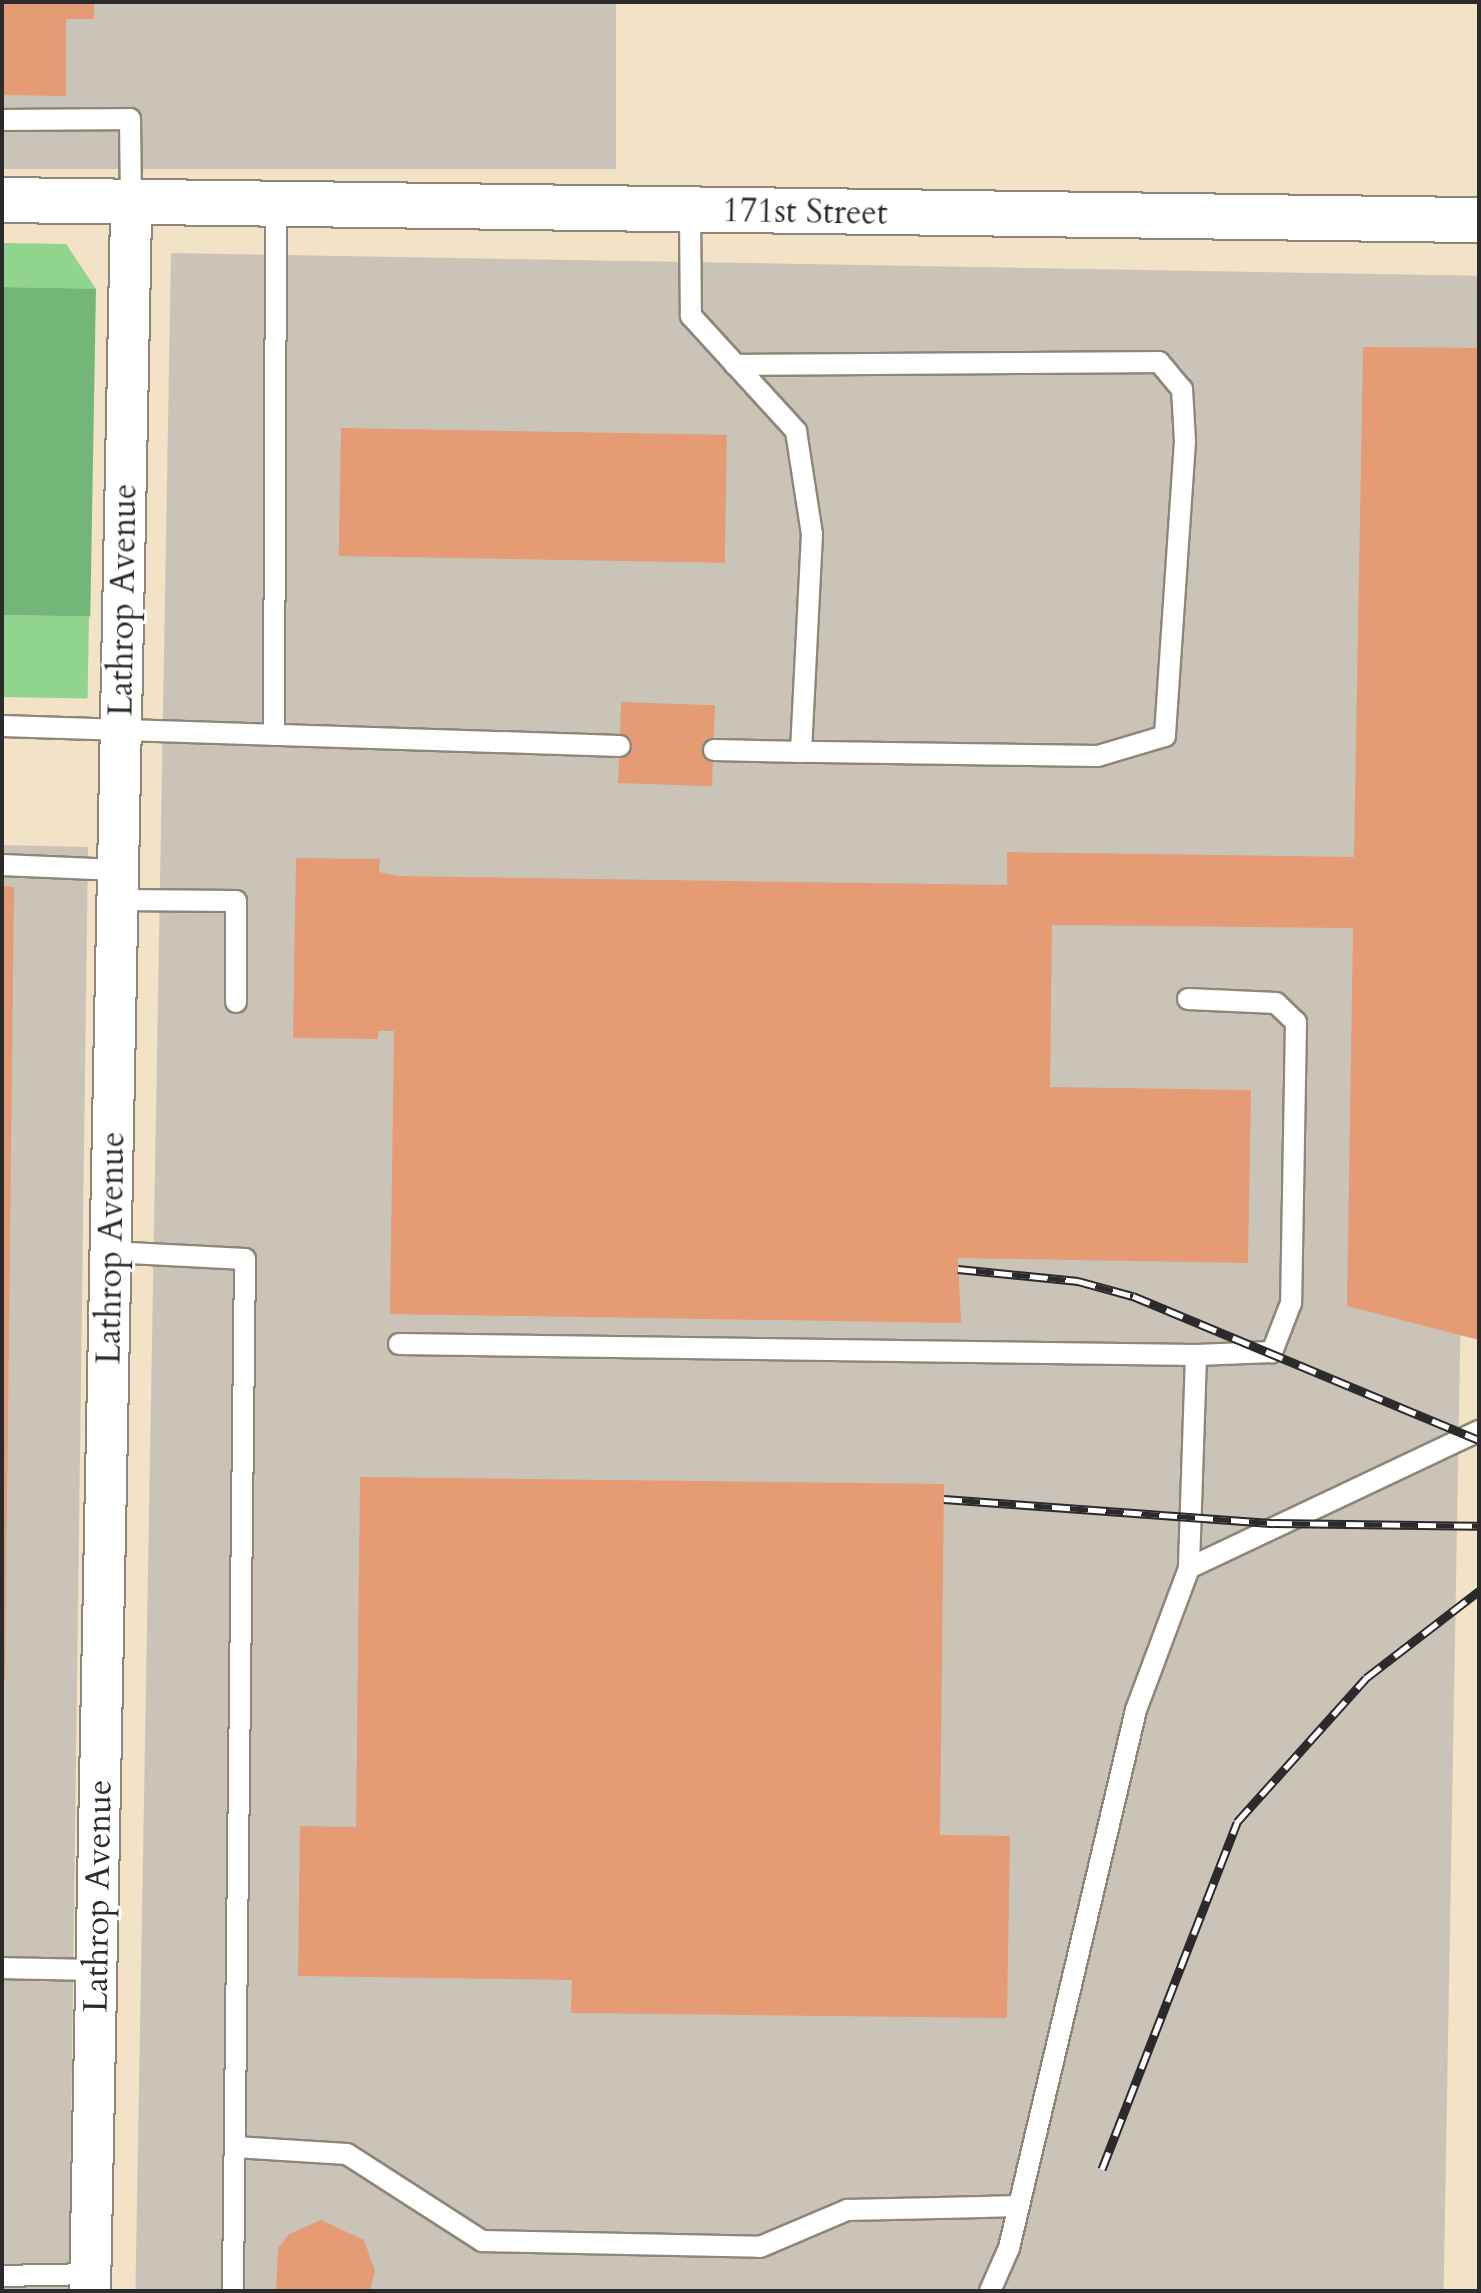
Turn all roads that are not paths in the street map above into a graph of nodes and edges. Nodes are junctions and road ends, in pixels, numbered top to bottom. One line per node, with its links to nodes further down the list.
1 (2, 120): 3 (lane)
2 (2, 200): 3 (street, 171st Street)
3 (131, 204): 4 (street, 171st Street); 9 (street, Lathrop Avenue)
4 (276, 206): 5 (street, 171st Street); 10 (lane)
5 (690, 211): 6 (street, 171st Street); 7 (lane)
6 (1479, 220)
7 (735, 365): 13 (lane); 13 (lane)
8 (2, 726): 9 (lane)
9 (121, 730): 10 (lane); 15 (street, Lathrop Avenue)
10 (274, 735): 11 (lane)
11 (620, 746)
12 (714, 750): 13 (lane)
13 (801, 752)
14 (2, 865): 15 (lane)
15 (118, 885): 17 (lane); 18 (street, Lathrop Avenue)
16 (1188, 999): 20 (lane)
17 (236, 1002)
18 (110, 1252): 24 (street, Lathrop Avenue); 25 (lane)
19 (399, 1344): 20 (lane)
20 (1196, 1355): 22 (lane)
21 (1479, 1431): 22 (lane)
22 (1189, 1568): 26 (lane)
23 (2, 1968): 24 (lane)
24 (96, 1970): 28 (street, Lathrop Avenue)
25 (235, 2147): 26 (lane); 29 (lane)
26 (1019, 2206): 30 (lane)
27 (2, 2276): 28 (lane)
28 (90, 2282)
29 (233, 2291)
30 (990, 2291)

